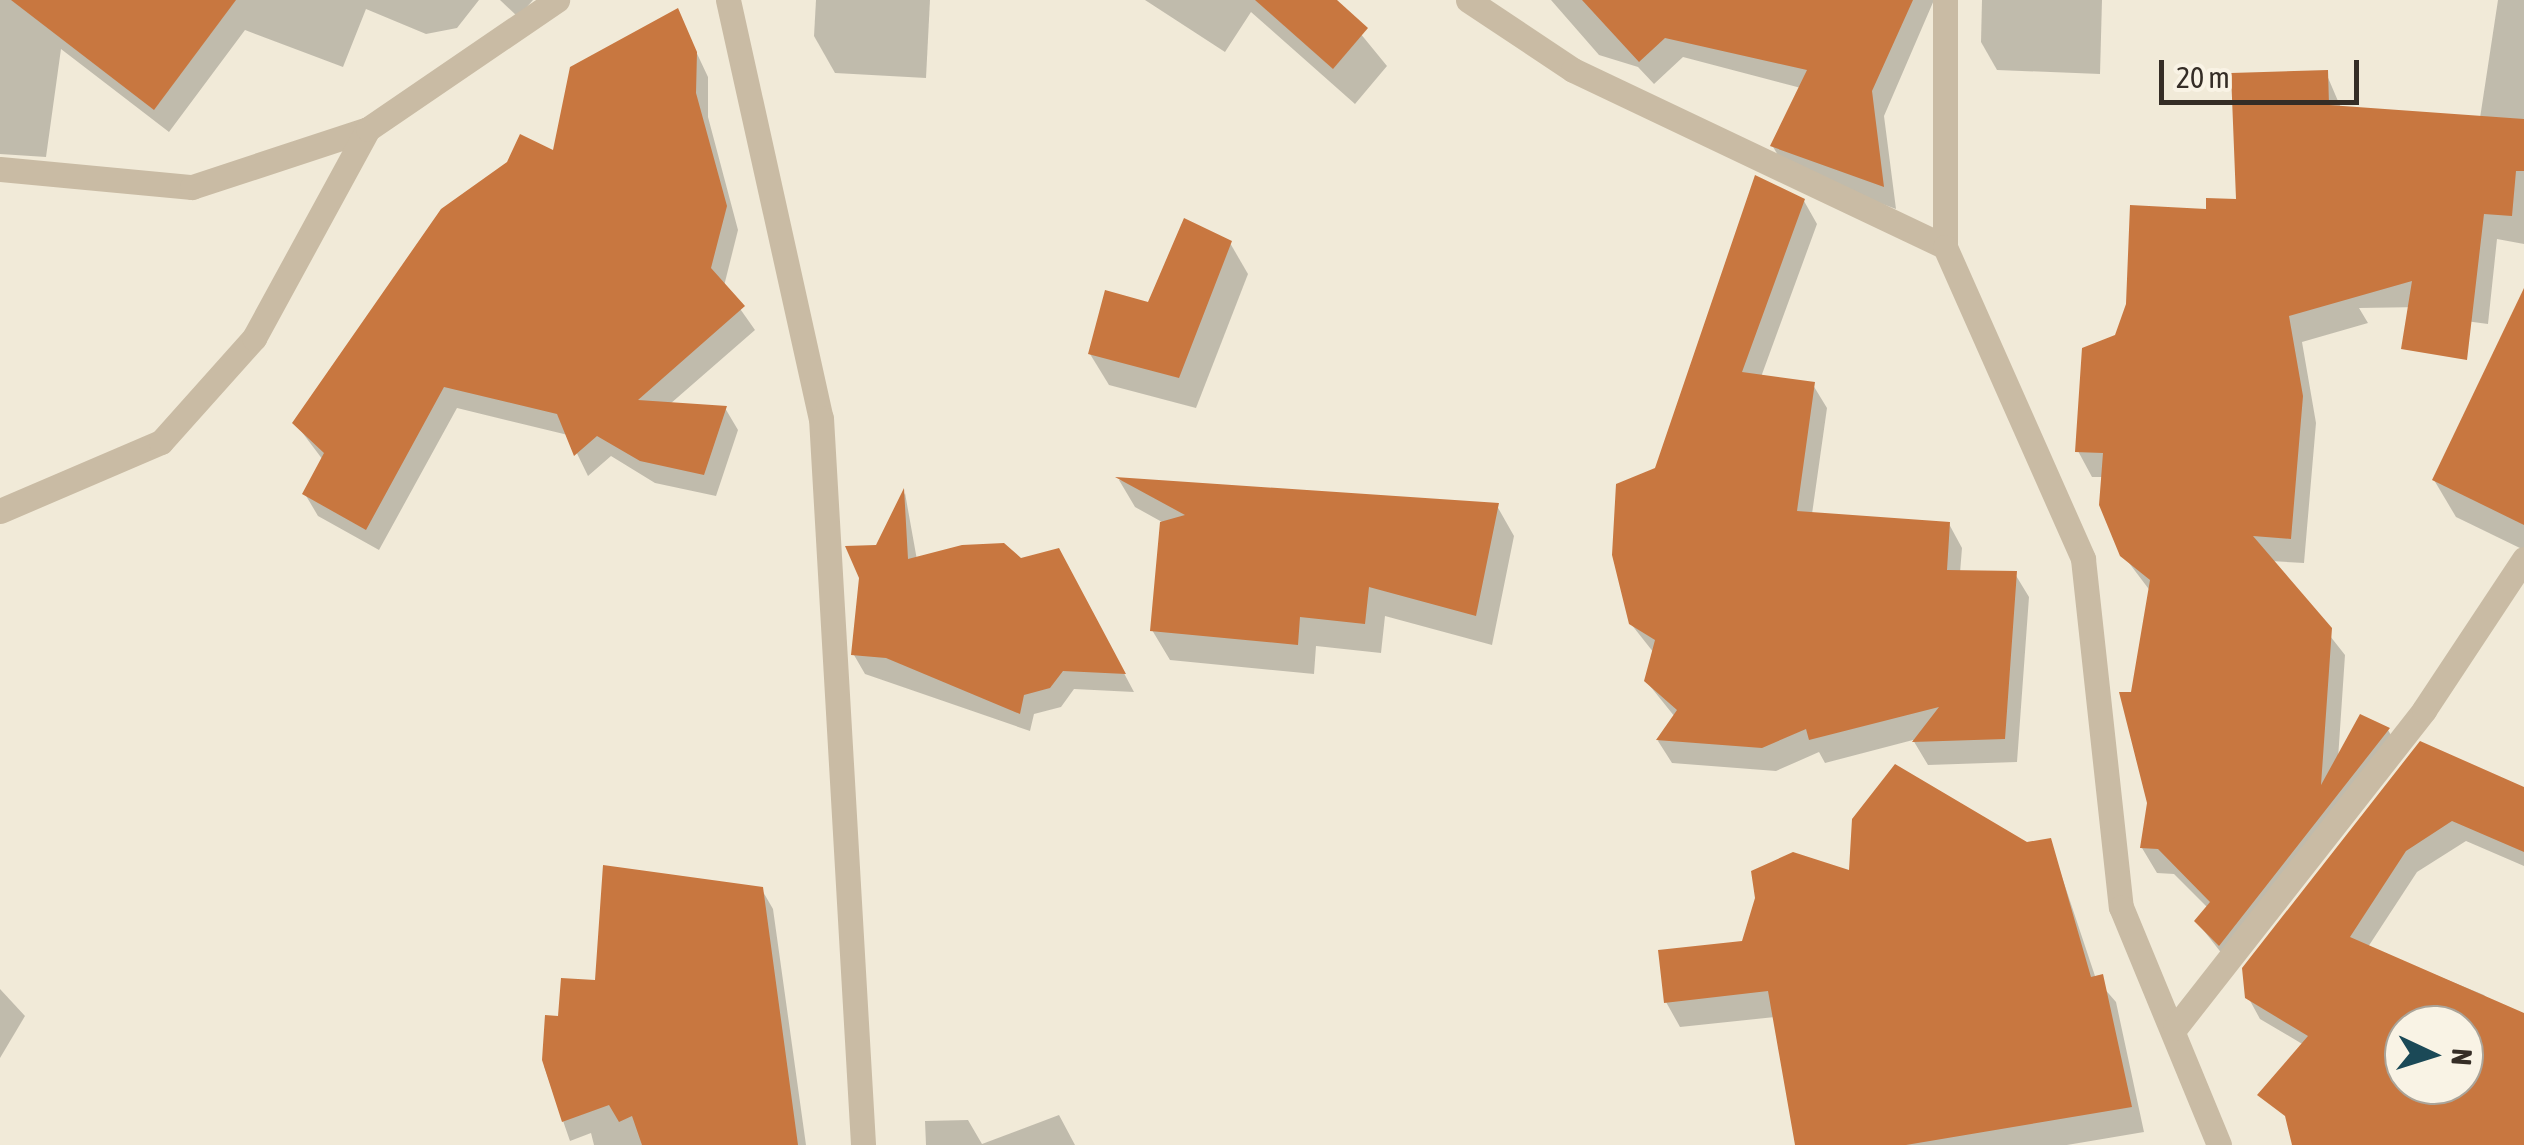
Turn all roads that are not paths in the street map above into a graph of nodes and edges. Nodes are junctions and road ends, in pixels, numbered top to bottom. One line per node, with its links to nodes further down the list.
1 (557, 0): 5 (street)
2 (728, 0): 11 (street)
3 (1468, 0): 7 (street)
4 (1945, 0): 7 (street)
5 (368, 129): 6 (street); 8 (street)
6 (0, 169)
7 (1945, 247): 10 (street)
8 (0, 511)
9 (2524, 560): 10 (street)
10 (2175, 1028): 12 (street)
11 (863, 1145)
12 (2220, 1145)

